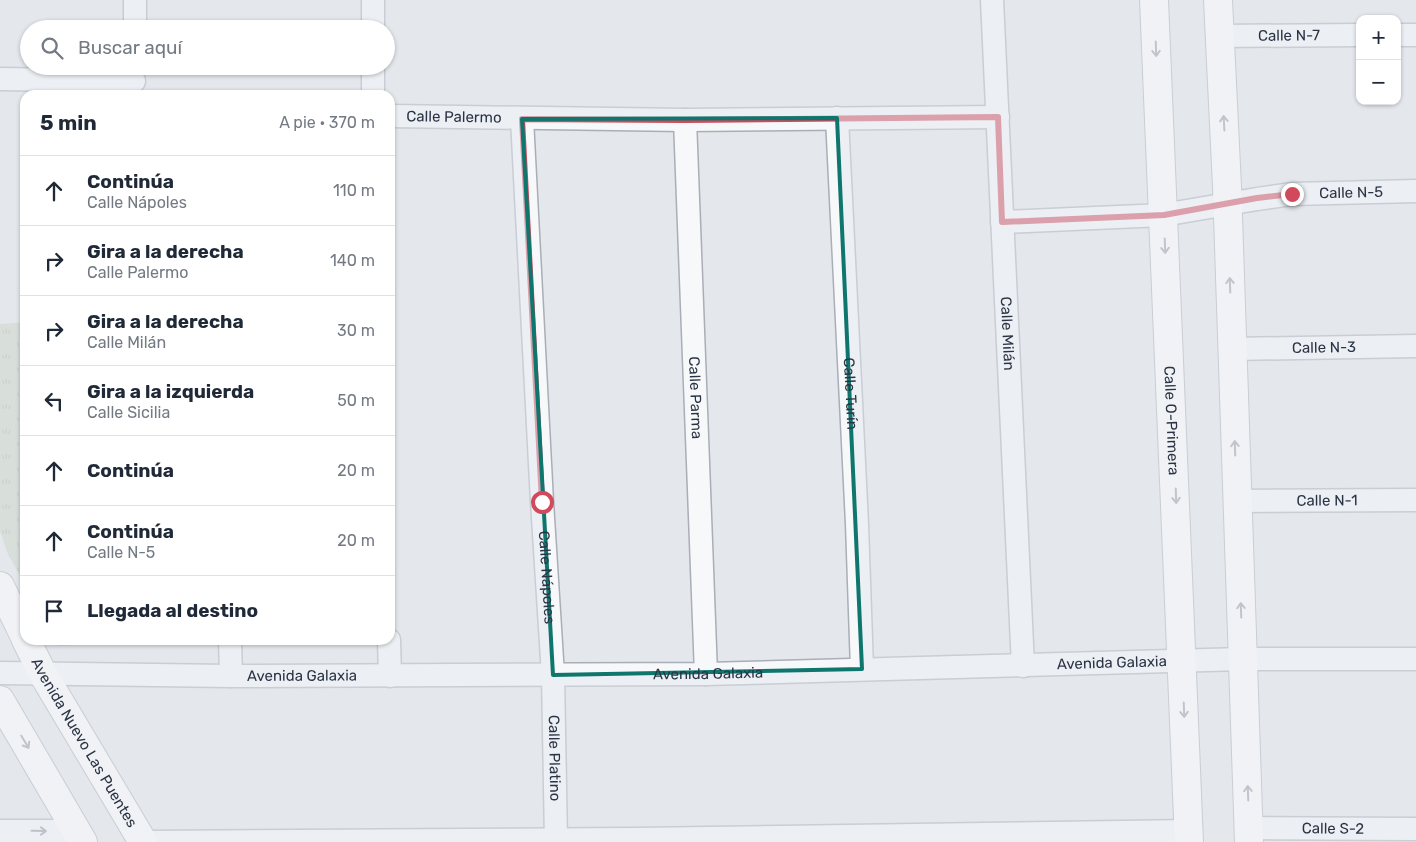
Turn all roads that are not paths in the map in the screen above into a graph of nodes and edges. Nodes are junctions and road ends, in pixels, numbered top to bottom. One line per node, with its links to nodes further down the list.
1 (135, 0): 6 (street)
2 (373, 0): 7 (street)
3 (992, 0): 17 (street, Calle Milán)
4 (1154, 0): 23 (street, Calle O-Primera, one-way to 23)
5 (1218, 0): 11 (street)
6 (135, 20)
7 (373, 20)
8 (1356, 35): 11 (street, Calle N-7)
9 (1401, 35): 10 (street)
10 (1416, 35)
11 (1220, 36): 22 (street, one-way to 11)
12 (373, 75): 15 (street)
13 (0, 79): 14 (street)
14 (136, 81)
15 (373, 90)
16 (395, 116): 19 (street, Calle Palermo)
17 (998, 117): 18 (street, Calle Palermo); 24 (street, Calle Milán)
18 (838, 118): 20 (street, Calle Palermo); 38 (street, Calle Turín)
19 (522, 119): 20 (street, Calle Palermo); 42 (street, Calle Nápoles)
20 (685, 120): 41 (street, Calle Parma)
21 (1416, 191): 22 (street, Calle N-5)
22 (1227, 204): 23 (street, Calle N-5); 26 (street, one-way to 22)
23 (1164, 215): 24 (street, Calle N-5); 36 (street, Calle O-Primera, one-way to 36)
24 (1002, 222): 37 (street, Calle Milán)
25 (1416, 346): 26 (street, Calle N-3)
26 (1232, 349): 28 (street, one-way to 26)
27 (1416, 500): 28 (street, Calle N-1)
28 (1237, 501): 34 (street, one-way to 28)
29 (0, 586): 30 (street, Avenida Nuevo Las Puentes)
30 (20, 626)
31 (29, 645): 40 (street, Avenida Nuevo Las Puentes)
32 (230, 645): 43 (street)
33 (389, 645): 44 (street)
34 (1243, 659): 35 (street, Avenida Galaxia); 36 (street, Avenida Galaxia); 48 (street, one-way to 34)
35 (1416, 659)
36 (1183, 662): 37 (street, Avenida Galaxia); 49 (street, Calle O-Primera, one-way to 49)
37 (1023, 666): 38 (street, Avenida Galaxia)
38 (862, 669): 41 (street, Avenida Galaxia)
39 (0, 673): 40 (street, Avenida Galaxia)
40 (43, 674): 43 (street, Avenida Galaxia); 52 (street, Avenida Nuevo Las Puentes)
41 (706, 674): 42 (street, Avenida Galaxia)
42 (553, 675): 44 (street, Avenida Galaxia); 51 (street, Calle Platino)
43 (231, 676): 44 (street, Avenida Galaxia)
44 (390, 676)
45 (0, 700): 50 (street, one-way to 50)
46 (1416, 829): 48 (street, Calle S-2)
47 (0, 831): 50 (street, one-way to 50)
48 (1249, 835)
49 (1189, 836): 51 (street)
50 (80, 837)
51 (556, 841): 52 (street)
52 (143, 842)

